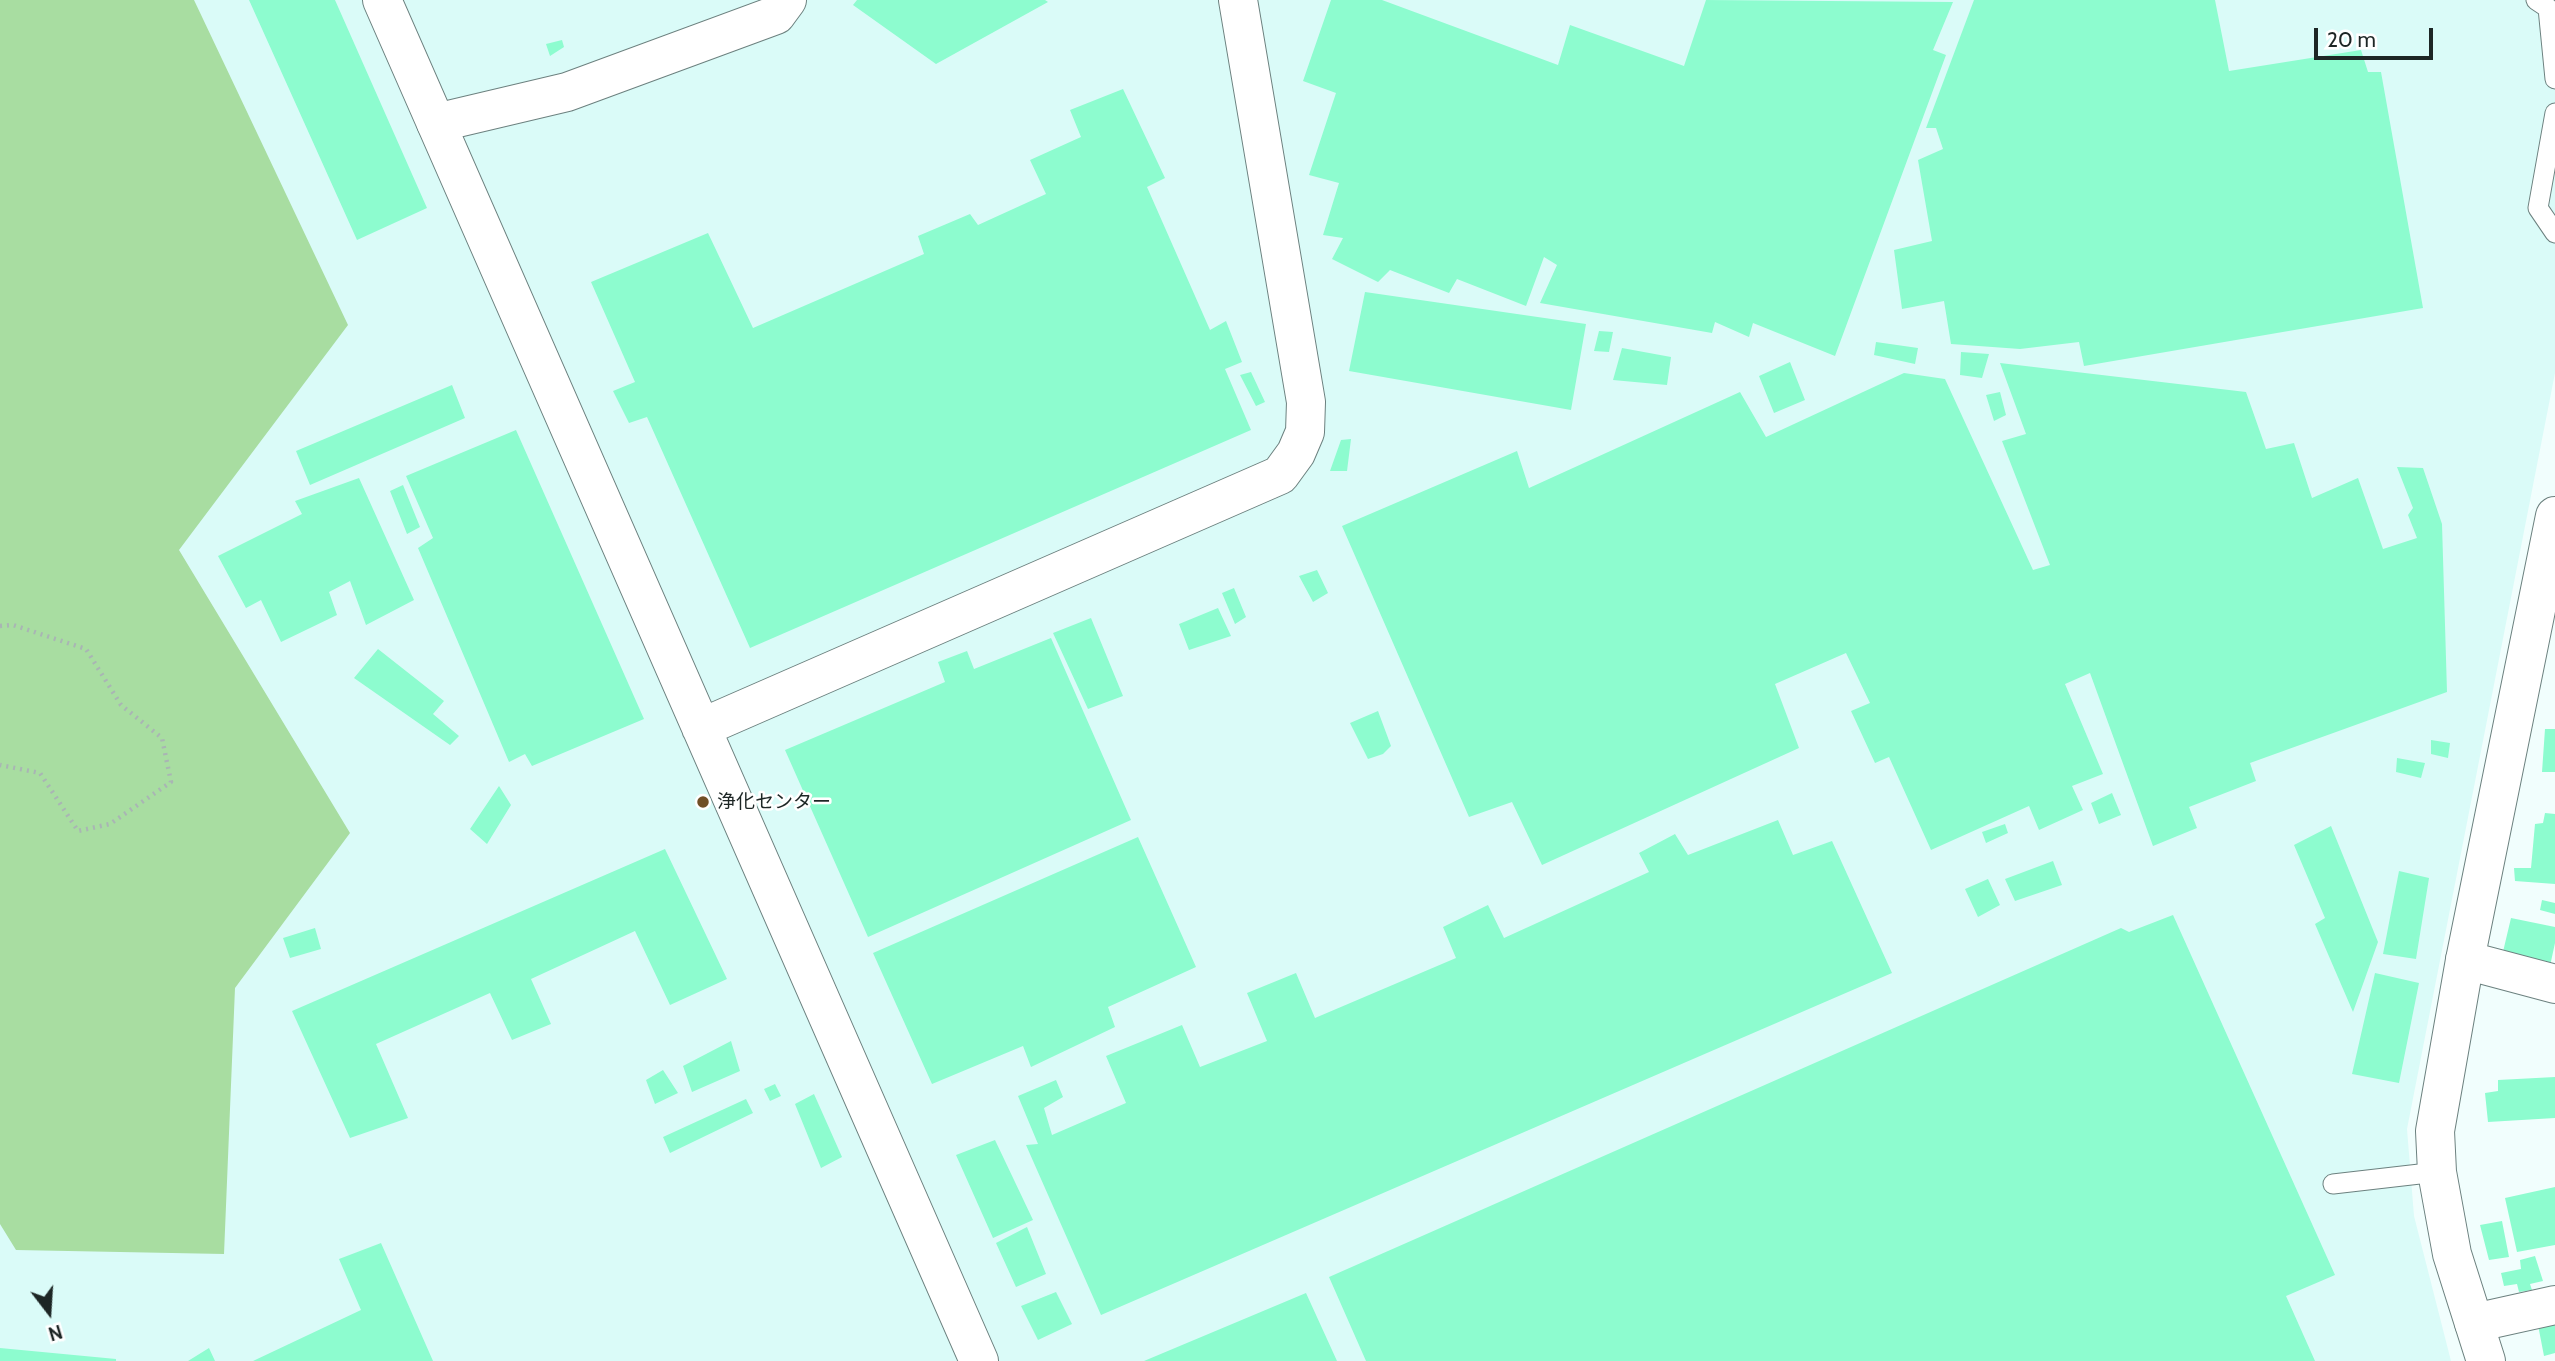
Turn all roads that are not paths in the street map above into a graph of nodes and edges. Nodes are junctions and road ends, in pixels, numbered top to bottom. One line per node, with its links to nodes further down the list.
1 (382, 0): 7 (street)
2 (787, 0): 7 (street)
3 (1238, 0): 10 (street)
4 (2536, 0): 5 (lane)
5 (2555, 79)
6 (2555, 113): 8 (lane)
7 (436, 123): 10 (street)
8 (2555, 233)
9 (2555, 516): 11 (street)
10 (701, 728): 17 (street)
11 (2465, 960): 12 (street); 13 (street)
12 (2555, 984)
13 (2438, 1172): 14 (lane); 16 (street)
14 (2333, 1184)
15 (2555, 1305): 16 (street)
16 (2474, 1323): 18 (street)
17 (979, 1361)
18 (2486, 1361)

